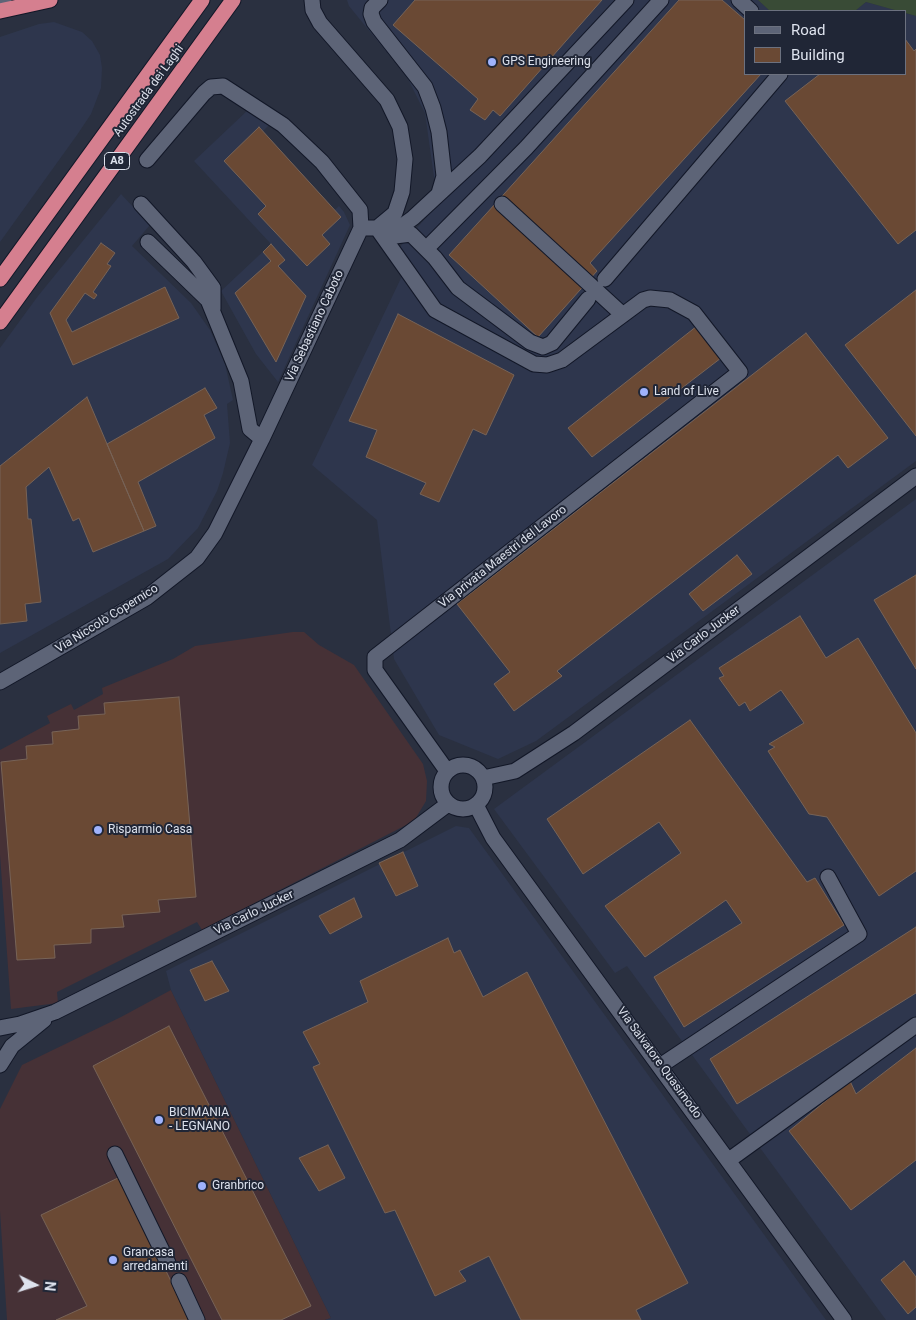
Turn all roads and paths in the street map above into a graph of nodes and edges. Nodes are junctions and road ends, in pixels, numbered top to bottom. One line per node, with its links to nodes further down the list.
1 (4, 0): 10 (street)
2 (50, 0): 12 (highway)
3 (202, 0): 22 (highway, Autostrada dei Laghi / A8)
4 (233, 0): 27 (highway, Autostrada dei Laghi / A8)
5 (312, 0): 19 (street)
6 (380, 0): 15 (street)
7 (626, 0): 15 (street)
8 (662, 0): 21 (street)
9 (739, 0): 11 (street)
10 (0, 3)
11 (750, 10)
12 (0, 11)
13 (779, 75): 23 (street)
14 (147, 160): 18 (street)
15 (439, 193): 19 (street)
16 (141, 204): 25 (street)
17 (502, 204): 26 (street)
18 (361, 228): 19 (street); 28 (street, Via Sebastiano Caboto)
19 (381, 233): 21 (street); 26 (street)
20 (148, 242): 25 (street)
21 (426, 249): 24 (street)
22 (0, 279)
23 (605, 279)
24 (588, 299)
25 (212, 309): 28 (street)
26 (629, 310): 31 (street, Via privata Maestri del Lavoro)
27 (0, 322)
28 (262, 439): 30 (street, Via Niccolò Copernico)
29 (916, 476): 32 (street, Via Carlo Jucker)
30 (2, 682)
31 (447, 771): 32 (street); 33 (street)
32 (483, 778): 34 (street)
33 (448, 804): 34 (street); 36 (street, Via Carlo Jucker)
34 (476, 805): 40 (street, Via Salvatore Quasimodo)
35 (828, 877): 40 (street)
36 (55, 1012): 38 (street, Via Carlo Jucker); 39 (street, Via Carlo Jucker)
37 (916, 1026): 42 (street)
38 (0, 1028)
39 (0, 1065)
40 (660, 1066): 42 (street, Via Salvatore Quasimodo)
41 (115, 1154): 43 (street)
42 (729, 1160): 46 (street, Via Salvatore Quasimodo)
43 (168, 1263)
44 (179, 1281): 45 (street)
45 (197, 1320)
46 (844, 1320)

